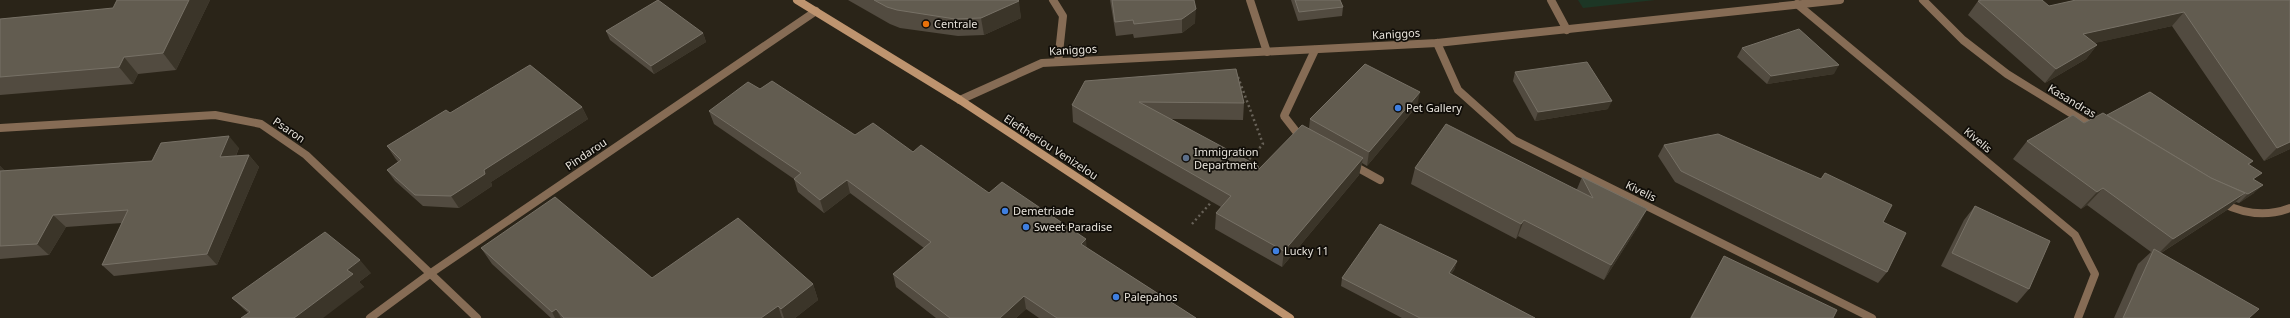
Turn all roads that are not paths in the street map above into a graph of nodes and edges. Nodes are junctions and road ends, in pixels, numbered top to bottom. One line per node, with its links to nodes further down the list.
1 (797, 0): 8 (main road, Eleftheriou Venizelou)
2 (1053, 0): 13 (street)
3 (1250, 0): 12 (street)
4 (1551, 0): 9 (street)
5 (1840, 0): 7 (street, Kaniggos)
6 (1923, 0): 16 (street, Kasandras)
7 (1797, 4): 9 (street, Kaniggos); 27 (street, Kivelis)
8 (816, 12): 14 (main road, Eleftheriou Venizelou); 22 (street, Pindarou)
9 (1567, 30): 10 (street, Kaniggos)
10 (1437, 43): 11 (street, Kaniggos); 26 (street, Kivelis)
11 (1315, 50): 12 (street, Kaniggos); 17 (street)
12 (1267, 52): 13 (street, Kaniggos)
13 (1058, 62): 14 (street, Kaniggos)
14 (960, 100): 25 (main road, Eleftheriou Venizelou)
15 (0, 128): 22 (street, Psaron)
16 (2102, 132)
17 (1312, 142)
18 (1346, 161): 19 (street)
19 (1380, 180)
20 (2214, 199): 21 (street)
21 (2290, 208)
22 (431, 272): 23 (street, Pindarou); 24 (street, Psaron)
23 (370, 318)
24 (477, 318)
25 (1290, 318)
26 (1872, 318)
27 (2078, 318)

